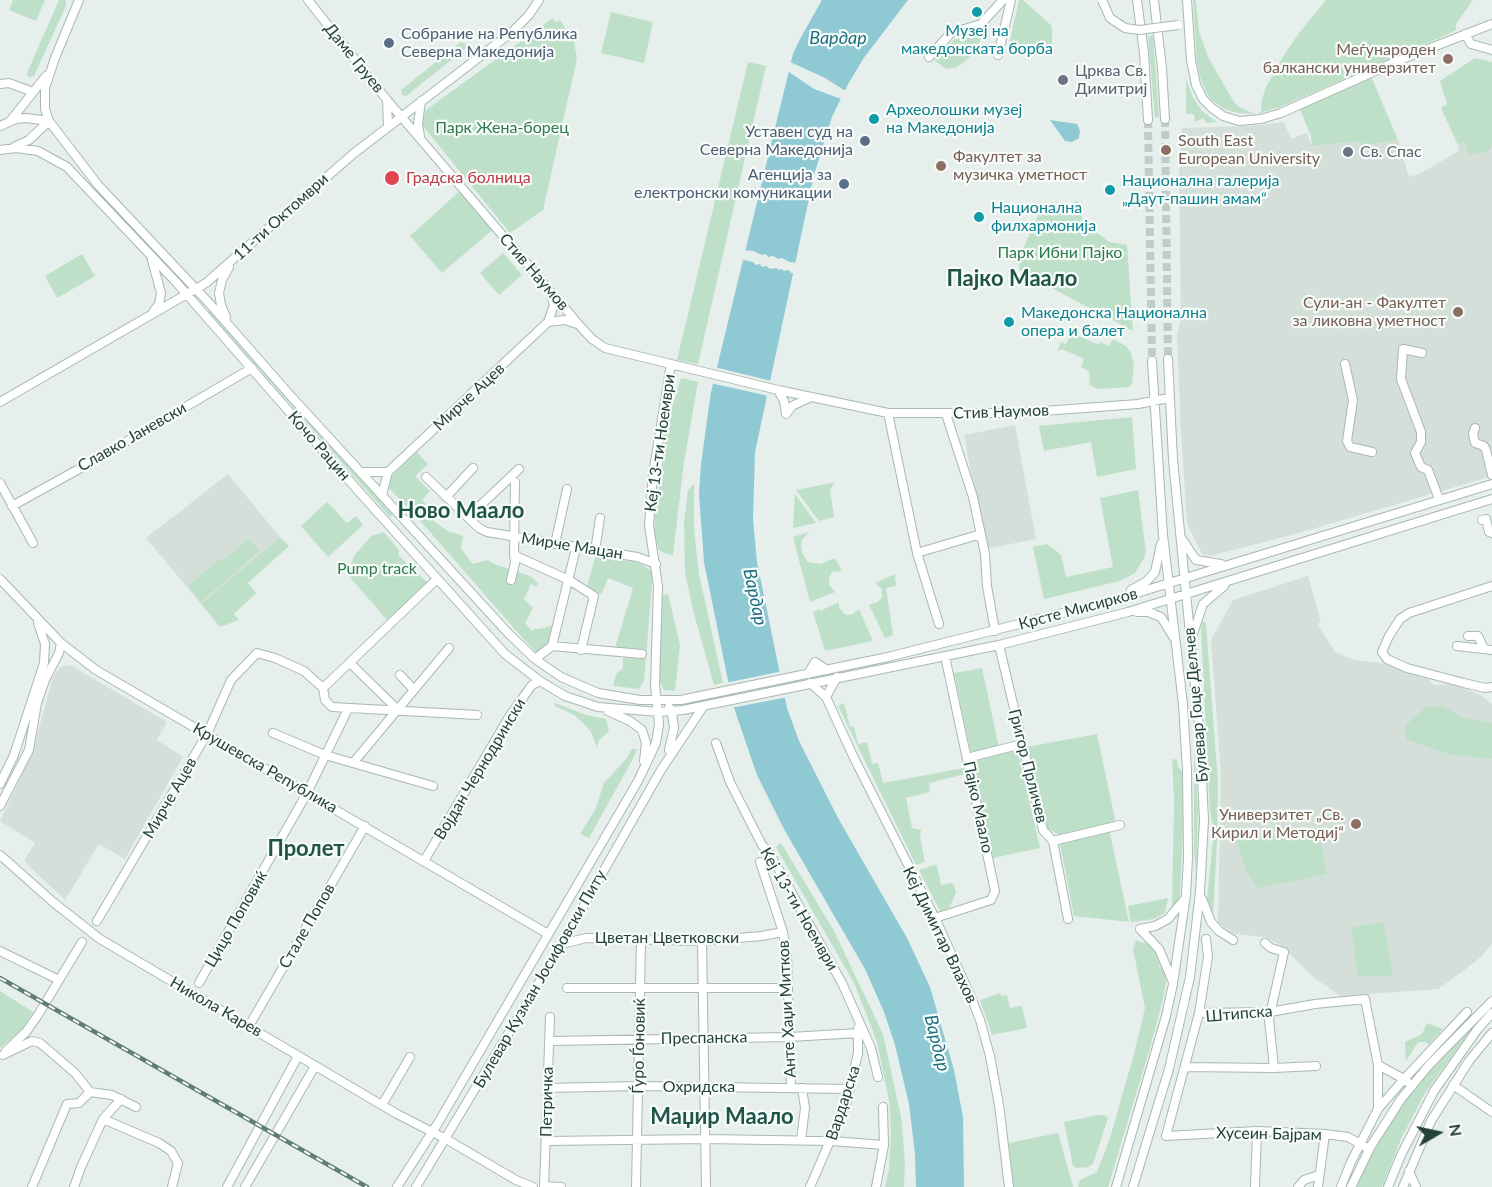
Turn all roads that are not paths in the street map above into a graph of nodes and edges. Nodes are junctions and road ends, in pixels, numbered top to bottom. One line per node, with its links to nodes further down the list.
1 (79, 0): 16 (street)
2 (308, 0): 19 (street, Даме Груев)
3 (538, 0): 20 (street, 11-ти Октомври)
4 (1003, 0): 15 (street)
5 (1011, 0): 14 (street)
6 (1102, 0): 10 (street, bridge)
7 (1137, 0): 24 (street)
8 (1154, 0): 22 (street)
9 (1187, 0): 10 (street)
10 (1188, 24): 12 (street)
11 (1492, 24): 12 (street)
12 (1465, 34): 13 (street)
13 (1492, 50)
14 (998, 55)
15 (929, 57)
16 (50, 73): 18 (street); 25 (street)
17 (0, 84): 18 (street)
18 (33, 92): 23 (street)
19 (387, 100): 21 (street, Даме Груев); 27 (street)
20 (421, 101): 21 (street, 11-ти Октомври); 28 (street)
21 (401, 116): 27 (street, 11-ти Октомври); 28 (street, Стив Наумов)
22 (1165, 119)
23 (11, 120): 25 (street); 26 (street)
24 (1148, 120)
25 (49, 122): 29 (street); 32 (street)
26 (0, 126)
27 (388, 126): 31 (street, 11-ти Октомври)
28 (421, 140): 33 (street, Стив Наумов)
29 (4, 149): 30 (street, Кочо Рацин)
30 (150, 254): 34 (street, Кочо Рацин); 35 (street)
31 (235, 259): 32 (street, 11-ти Октомври); 38 (street)
32 (196, 289): 34 (street, 11-ти Октомври); 38 (street, Кочо Рацин)
33 (550, 291): 36 (street); 37 (street, Стив Наумов)
34 (187, 295): 35 (street, 11-ти Октомври); 44 (street, Кочо Рацин)
35 (150, 315): 49 (street, 11-ти Октомври)
36 (548, 322): 37 (street); 57 (street, Мирче Ацев)
37 (580, 326): 42 (street, Стив Наумов)
38 (232, 328): 56 (street, Кочо Рацин)
39 (1422, 353): 66 (street)
40 (1168, 359): 47 (street, Булевар Гоце Делчев)
41 (1152, 361): 48 (street, Булевар Гоце Делчев)
42 (671, 364): 45 (street, Стив Наумов); 77 (street, Кеј 13-ти Ноември)
43 (1345, 364): 53 (street)
44 (252, 368): 68 (street, Славко Јаневски); 89 (street, Кочо Рацин)
45 (778, 390): 46 (street, Стив Наумов); 46 (street)
46 (812, 396): 50 (street, Стив Наумов)
47 (1169, 398): 48 (street, Стив Наумов); 72 (street, Булевар Гоце Делчев)
48 (1154, 401): 51 (street, Стив Наумов); 75 (street, Булевар Гоце Делчев)
49 (0, 402)
50 (888, 413): 51 (street, Стив Наумов); 83 (street)
51 (946, 414): 74 (street)
52 (1475, 428): 58 (street)
53 (1372, 452)
54 (473, 468): 65 (street)
55 (519, 469): 71 (street)
56 (361, 472): 57 (street); 64 (street, Кочо Рацин)
57 (388, 472): 64 (street)
58 (1492, 475)
59 (426, 477): 65 (street)
60 (515, 482): 76 (street)
61 (0, 483): 68 (street)
62 (1492, 484): 66 (street, Крсте Мисирков)
63 (567, 489): 79 (street)
64 (382, 495): 115 (street, Кочо Рацин)
65 (446, 496): 71 (street)
66 (1439, 499): 85 (street, Крсте Мисирков)
67 (1492, 499): 92 (street, Крсте Мисирков)
68 (12, 506): 78 (street)
69 (600, 518): 81 (street)
70 (1484, 519): 73 (street)
71 (471, 520): 76 (street, Мирче Мацан)
72 (1179, 531): 85 (street); 87 (street, Булевар Гоце Делчев)
73 (1492, 533)
74 (981, 534): 83 (street); 101 (street)
75 (1163, 535): 93 (street, Булевар Гоце Делчев); 97 (street)
76 (515, 537): 79 (street, Мирче Мацан); 82 (street)
77 (652, 541): 84 (street, Мирче Мацан); 86 (street, Кеј 13-ти Ноември)
78 (33, 543)
79 (555, 544): 80 (street, Мирче Мацан)
80 (576, 548): 81 (street, Мирче Мацан); 91 (street)
81 (595, 551): 84 (street, Мирче Мацан)
82 (514, 553): 90 (street); 91 (street)
83 (917, 553): 100 (street)
84 (637, 557): 86 (street, Мирче Мацан)
85 (1230, 563): 87 (street, Крсте Мисирков)
86 (656, 564): 127 (street, Кеј 13-ти Ноември)
87 (1184, 578): 93 (street, Крсте Мисирков); 95 (street, Булевар Гоце Делчев)
88 (0, 579): 99 (street, Крушевска Република)
89 (437, 579): 116 (street); 121 (street, Кочо Рацин)
90 (511, 580)
91 (569, 580): 106 (street); 110 (street)
92 (1234, 580): 95 (street, Крсте Мисирков); 107 (street)
93 (1169, 583): 96 (street, Булевар Гоце Делчев); 97 (street, Крсте Мисирков)
94 (1492, 586): 123 (street)
95 (1186, 595): 96 (street, Крсте Мисирков); 107 (street, Булевар Гоце Делчев)
96 (1171, 599): 98 (street, Крсте Мисирков); 105 (street, Булевар Гоце Делчев)
97 (1114, 600): 101 (street, Крсте Мисирков)
98 (1128, 612): 104 (street, Крсте Мисирков); 105 (street)
99 (34, 615): 103 (street, Крушевска Република); 117 (street)
100 (939, 624)
101 (994, 631): 120 (street, Крсте Мисирков)
102 (1468, 636): 111 (street)
103 (61, 643): 112 (street, Крушевска Република); 117 (street)
104 (999, 645): 114 (street, Крсте Мисирков); 138 (street, Григор Прличев)
105 (1177, 645): 157 (street, Булевар Гоце Делчев)
106 (552, 646): 110 (street); 115 (street)
107 (1192, 646): 156 (street, Булевар Гоце Делчев)
108 (1457, 646): 111 (street)
109 (449, 648): 124 (street)
110 (581, 650): 113 (street)
111 (1488, 650)
112 (74, 654): 117 (street); 136 (street, Крушевска Република)
113 (642, 654)
114 (945, 656): 119 (street, Крсте Мисирков); 140 (street, Пајко Маало)
115 (535, 659): 127 (street, Кочо Рацин)
116 (350, 663): 122 (street); 132 (street)
117 (47, 665): 144 (street); 147 (street)
118 (400, 675): 124 (street)
119 (837, 677): 120 (street, Крсте Мисирков); 125 (street)
120 (809, 678): 125 (street, Кеј Димитар Влахов); 128 (street, Крсте Мисирков)
121 (540, 681): 129 (street, Кочо Рацин); 152 (street, Војдан Чернодрински)
122 (324, 688): 130 (street, Мирче Ацев); 136 (street, Мирче Ацев)
123 (1489, 688)
124 (414, 690): 132 (street)
125 (826, 697): 158 (street, Кеј Димитар Влахов)
126 (681, 700): 127 (street, Крсте Мисирков); 128 (street, Крсте Мисирков); 131 (street)
127 (658, 701): 131 (street); 133 (street, Кеј 13-ти Ноември)
128 (702, 701): 131 (street, Крсте Мисирков); 142 (street, Булевар Кузман Јосифовски Питу)
129 (602, 708): 133 (street, Кочо Рацин); 143 (street, Булевар Кузман Јосифовски Питу)
130 (348, 709): 132 (street); 139 (street)
131 (670, 709): 133 (street, Крсте Мисирков); 142 (street, Булевар Кузман Јосифовски Питу)
132 (398, 710): 134 (street); 141 (street)
133 (659, 712): 143 (street, Булевар Кузман Јосифовски Питу)
134 (477, 715)
135 (273, 733): 139 (street)
136 (207, 734): 146 (street, Крушевска Република); 161 (street, Мирче Ацев)
137 (716, 743): 185 (street, Кеј 13-ти Ноември)
138 (1022, 744): 140 (street); 150 (street, Григор Прличев)
139 (325, 755): 141 (street); 146 (street)
140 (967, 758): 158 (street, Пајко Маало)
141 (353, 763): 145 (street)
142 (661, 770): 159 (street, Булевар Кузман Јосифовски Питу)
143 (638, 781): 163 (street, Булевар Кузман Јосифовски Питу)
144 (0, 784)
145 (433, 786)
146 (307, 793): 149 (street, Крушевска Република); 174 (street, Цицо Поповиќ)
147 (0, 806)
148 (1120, 825): 150 (street)
149 (365, 826): 152 (street, Крушевска Република); 187 (street, Стале Попов)
150 (1053, 841): 160 (street, Григор Прличев)
151 (0, 855): 155 (street, Никола Карев)
152 (424, 861): 163 (street, Крушевска Република)
153 (0, 862): 155 (street)
154 (760, 862): 162 (street, Анте Хаџи Митков)
155 (15, 869): 187 (street, Никола Карев)
156 (1200, 892): 167 (street); 254 (street, Булевар Гоце Делчев)
157 (1186, 895): 175 (street, Булевар Гоце Делчев); 175 (street)
158 (935, 918): 252 (street, Кеј Димитар Влахов)
159 (575, 919): 164 (street, Цветан Цветковски); 171 (street, Булевар Кузман Јосифовски Питу)
160 (1068, 919)
161 (97, 921)
162 (783, 932): 168 (street, Цветан Цветковски); 179 (street, Анте Хаџи Митков)
163 (548, 934): 223 (street, Булевар Кузман Јосифовски Питу)
164 (586, 938): 166 (street, Цветан Цветковски); 171 (street, Цветан Цветковски)
165 (1206, 939): 183 (street)
166 (641, 940): 168 (street, Цветан Цветковски); 176 (street, Ѓуро Ѓоновиќ)
167 (1233, 940)
168 (702, 941): 178 (street)
169 (82, 942): 173 (street)
170 (1265, 943): 181 (street)
171 (562, 944): 226 (street, Булевар Кузман Јосифовски Питу)
172 (0, 951): 173 (street)
173 (59, 980): 196 (street)
174 (199, 983)
175 (1173, 984): 253 (street, Булевар Гоце Делчев)
176 (640, 987): 177 (street); 178 (street); 193 (street, Ѓуро Ѓоновиќ)
177 (567, 988)
178 (703, 988): 179 (street); 194 (street)
179 (788, 988): 192 (street, Анте Хаџи Митков)
180 (1492, 1001): 189 (street)
181 (1270, 1012): 183 (street, Штипска); 199 (street, Штипска); 202 (street)
182 (1467, 1012): 188 (street)
183 (1199, 1013): 201 (street, Штипска)
184 (1492, 1013): 260 (street)
185 (857, 1016): 190 (street, Вардарска); 204 (street, Кеј 13-ти Ноември)
186 (550, 1017): 195 (street, Петричка)
187 (249, 1026): 198 (street, Никола Карев)
188 (1452, 1026): 189 (street); 205 (street)
189 (1464, 1030): 208 (street)
190 (859, 1033): 192 (street, Преспанска); 213 (street, Вардарска)
191 (1492, 1033): 206 (street)
192 (790, 1037): 194 (street, Преспанска); 211 (street, Анте Хаџи Митков)
193 (639, 1039): 194 (street, Преспанска); 195 (street, Преспанска); 207 (street, Ѓуро Ѓоновиќ)
194 (704, 1039): 209 (street)
195 (549, 1041): 210 (street, Петричка)
196 (2, 1057): 214 (street)
197 (410, 1057): 216 (street)
198 (297, 1059): 203 (street, Никола Карев); 242 (street)
199 (1378, 1065): 205 (street); 219 (street)
200 (1316, 1066): 202 (street)
201 (1186, 1067): 202 (street); 225 (street, Штипска)
202 (1274, 1068)
203 (313, 1069): 216 (street, Никола Карев); 243 (street)
204 (878, 1077)
205 (1404, 1078): 208 (street); 219 (street)
206 (1454, 1085): 220 (street); 235 (street)
207 (638, 1086): 209 (street, Охридска); 210 (street, Охридска); 228 (street, Ѓуро Ѓоновиќ)
208 (1412, 1086): 234 (street)
209 (705, 1087): 211 (street, Охридска); 227 (street)
210 (547, 1088): 230 (street, Петричка)
211 (791, 1088): 212 (street, Охридска)
212 (802, 1088): 213 (street, Охридска); 229 (street)
213 (850, 1089): 231 (street, Вардарска)
214 (90, 1092): 215 (street); 239 (street)
215 (121, 1099): 217 (street); 221 (street)
216 (382, 1105): 223 (street, Никола Карев)
217 (136, 1107)
218 (883, 1107): 233 (street)
219 (1378, 1109): 232 (street)
220 (1492, 1112)
221 (103, 1119): 240 (street); 241 (street)
222 (1257, 1131): 224 (street, Хусеин Бајрам); 225 (street, Хусеин Бајрам); 255 (street)
223 (432, 1132): 226 (street, Никола Карев); 244 (street, Булевар Кузман Јосифовски Питу)
224 (1325, 1134): 232 (street, Хусеин Бајрам); 236 (street)
225 (1166, 1136)
226 (446, 1139): 237 (street, Никола Карев); 245 (street, Булевар Кузман Јосифовски Питу)
227 (706, 1139): 228 (street); 229 (street); 249 (street)
228 (637, 1140): 230 (street); 248 (street, Ѓуро Ѓоновиќ)
229 (801, 1140): 231 (street)
230 (546, 1141): 238 (street, Петричка)
231 (832, 1141): 233 (street); 250 (street, Вардарска)
232 (1361, 1143): 234 (street, Хусеин Бајрам); 258 (street)
233 (884, 1145): 251 (street)
234 (1369, 1149): 259 (street)
235 (1409, 1172): 261 (street); 262 (street)
236 (1319, 1175): 256 (street); 257 (street)
237 (518, 1184): 246 (street, Никола Карев)
238 (544, 1186): 247 (street)
239 (32, 1187)
240 (74, 1187)
241 (172, 1187)
242 (227, 1187)
243 (245, 1187)
244 (397, 1187)
245 (416, 1187)
246 (532, 1187)
247 (561, 1187)
248 (636, 1187)
249 (706, 1187)
250 (810, 1187)
251 (876, 1187)
252 (1009, 1187)
253 (1116, 1187)
254 (1133, 1187)
255 (1256, 1187)
256 (1298, 1187)
257 (1318, 1187)
258 (1341, 1187)
259 (1351, 1187)
260 (1388, 1187)
261 (1403, 1187)
262 (1416, 1187)

